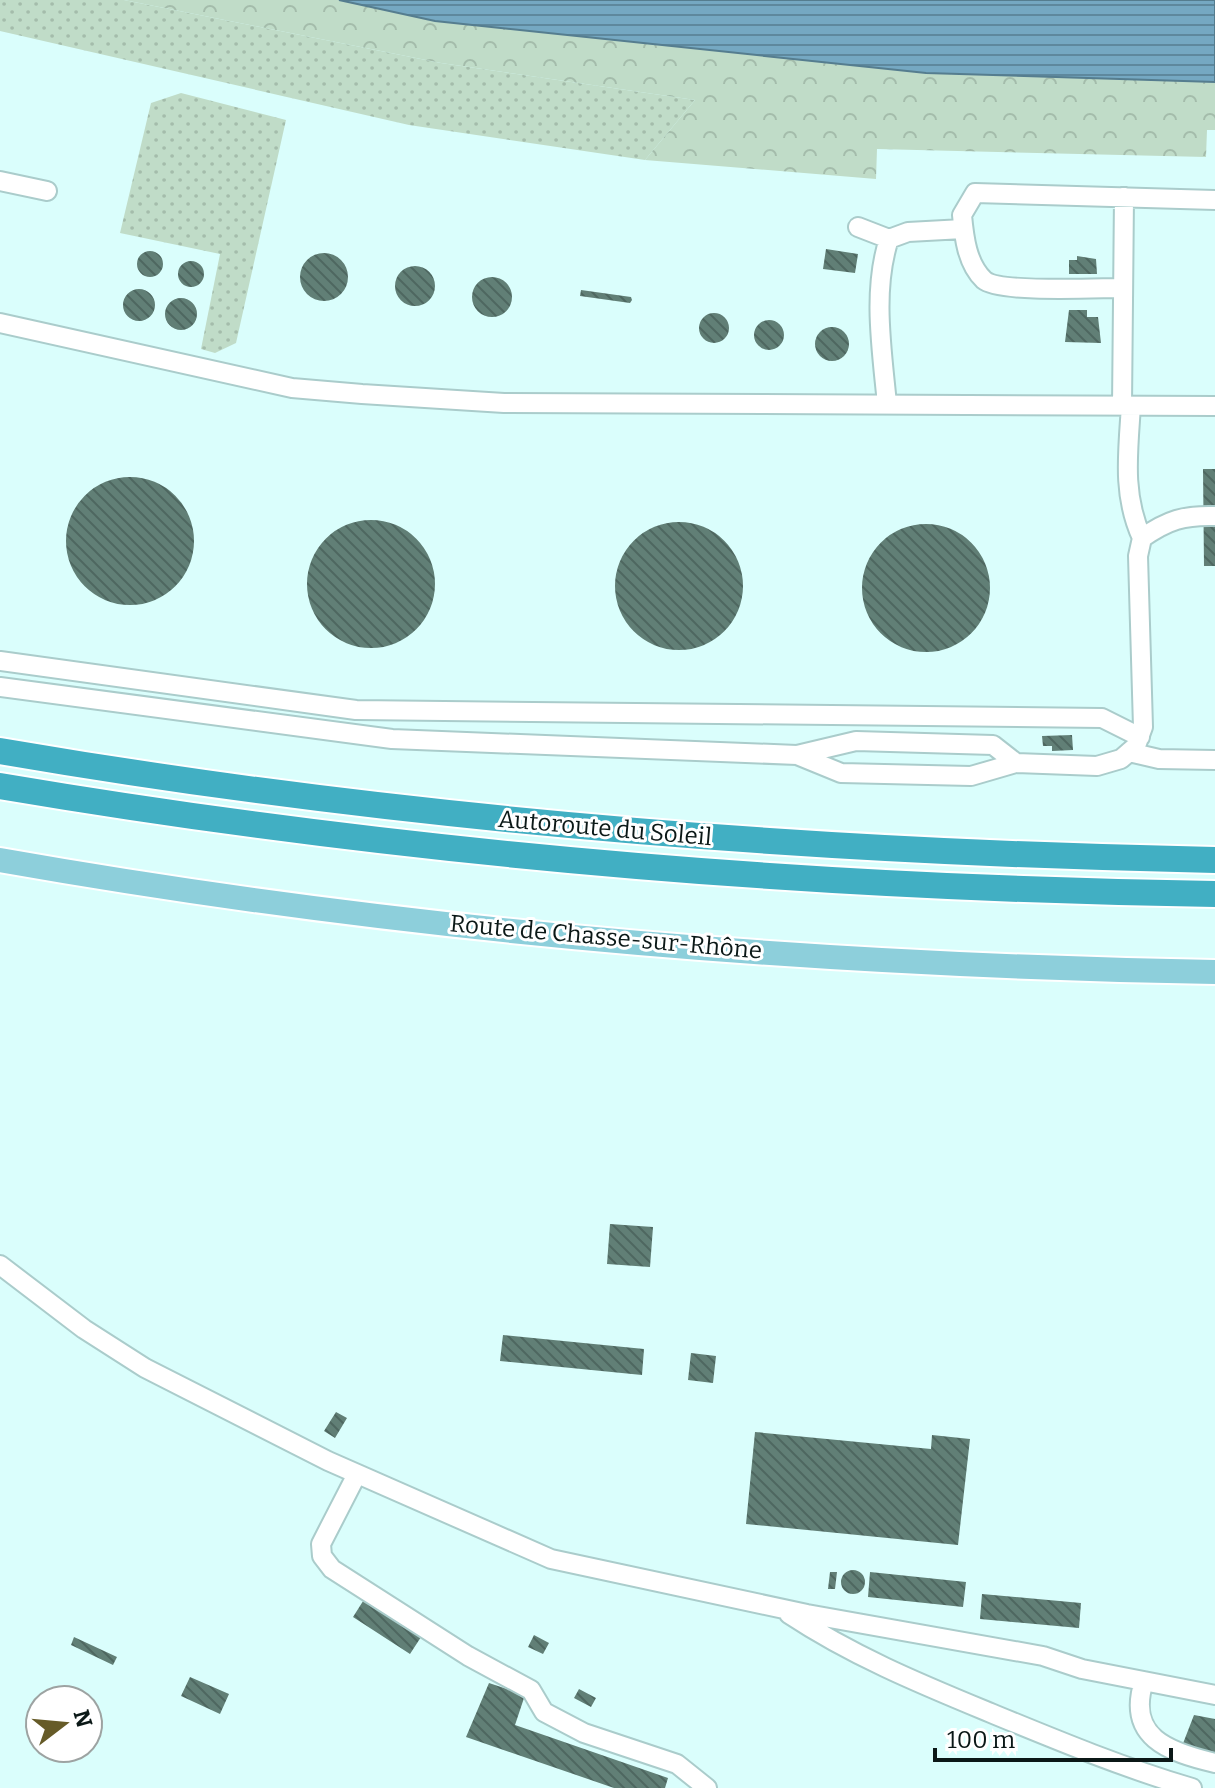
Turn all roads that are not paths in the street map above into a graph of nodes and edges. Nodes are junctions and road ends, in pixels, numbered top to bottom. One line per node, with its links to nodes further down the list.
1 (0, 181): 2 (street)
2 (47, 191)
3 (1124, 197): 4 (street); 6 (street); 8 (street)
4 (1215, 200)
5 (858, 227): 7 (street)
6 (963, 229): 7 (street); 8 (street)
7 (889, 239): 10 (street)
8 (1121, 288): 11 (street)
9 (0, 323): 10 (street)
10 (887, 404): 11 (street)
11 (1126, 406): 12 (street); 14 (street)
12 (1215, 406)
13 (1215, 516): 14 (street)
14 (1142, 538): 17 (street)
15 (0, 661): 17 (street)
16 (0, 687): 19 (street)
17 (1134, 744): 20 (street); 21 (street)
18 (0, 751): 24 (highway, Autoroute du Soleil)
19 (797, 755): 21 (street); 21 (street)
20 (1215, 760)
21 (1016, 763)
22 (0, 786): 25 (highway, Autoroute du Soleil)
23 (0, 860): 26 (main road, Route de Chasse-sur-Rhône)
24 (1215, 860)
25 (1215, 894)
26 (1215, 972)
27 (0, 1265): 28 (street)
28 (357, 1474): 29 (street); 33 (street)
29 (780, 1608): 30 (street); 34 (street)
30 (1144, 1681): 31 (street); 32 (street)
31 (1215, 1695)
32 (1215, 1763)
33 (707, 1788)
34 (1192, 1788)

